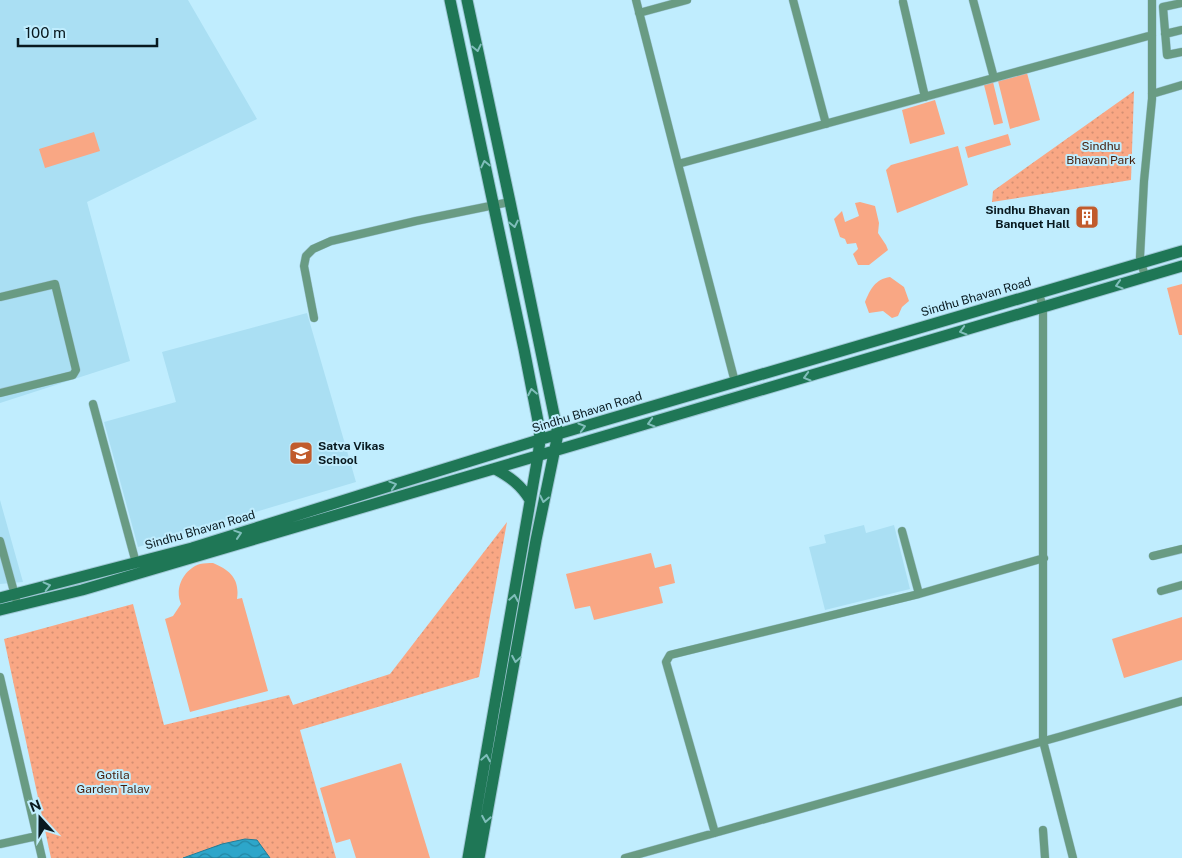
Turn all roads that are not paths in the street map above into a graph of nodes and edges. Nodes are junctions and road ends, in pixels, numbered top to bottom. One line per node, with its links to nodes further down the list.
1 (450, 0): 22 (main road, one-way to 1)
2 (467, 0): 21 (main road, one-way to 21)
3 (636, 0): 10 (street)
4 (687, 0): 10 (street)
5 (793, 0): 19 (street)
6 (973, 0): 15 (street)
7 (1152, 0): 13 (street)
8 (903, 2): 18 (street)
9 (1182, 3): 12 (street)
10 (639, 14): 20 (street)
11 (1182, 30): 12 (street)
12 (1165, 34): 14 (street)
13 (1152, 35): 15 (street); 17 (street)
14 (1182, 52)
15 (994, 78): 18 (street)
16 (1182, 85): 17 (street)
17 (1152, 94): 24 (street)
18 (926, 97): 19 (street)
19 (826, 124): 20 (street)
20 (678, 164): 31 (street)
21 (510, 202): 22 (street); 34 (main road, one-way to 34)
22 (494, 206): 30 (street); 35 (main road, one-way to 22)
23 (1182, 251): 24 (main road, Sindhu Bhavan Road)
24 (1141, 263): 26 (street); 27 (main road, Sindhu Bhavan Road)
25 (1182, 266): 26 (main road, Sindhu Bhavan Road)
26 (1144, 278): 29 (main road, Sindhu Bhavan Road, one-way to 29)
27 (1039, 293): 29 (street); 31 (main road, Sindhu Bhavan Road)
28 (0, 297): 32 (street)
29 (1044, 308): 36 (main road, Sindhu Bhavan Road, one-way to 36); 44 (street)
30 (314, 318)
31 (736, 382): 34 (main road, Sindhu Bhavan Road, one-way to 31)
32 (0, 393)
33 (94, 404): 45 (street)
34 (558, 434): 35 (main road, Sindhu Bhavan Road); 36 (main road)
35 (540, 440): 37 (main road); 45 (main road, Sindhu Bhavan Road, one-way to 35)
36 (554, 451): 37 (main road, Sindhu Bhavan Road); 62 (main road, one-way to 62)
37 (538, 456): 38 (main road, Sindhu Bhavan Road); 39 (main road)
38 (495, 468): 39 (main road); 51 (main road, Sindhu Bhavan Road)
39 (530, 500): 61 (main road, one-way to 39)
40 (902, 531): 49 (street)
41 (0, 540): 48 (street)
42 (1182, 549): 43 (street)
43 (1152, 556)
44 (1044, 558): 49 (street); 55 (street)
45 (136, 563): 48 (main road, Sindhu Bhavan Road, one-way to 45)
46 (1182, 585): 47 (street)
47 (1161, 591)
48 (15, 594): 50 (main road, Sindhu Bhavan Road); 51 (street)
49 (918, 594): 57 (street)
50 (0, 598)
51 (18, 605): 52 (main road, Sindhu Bhavan Road)
52 (0, 610)
53 (0, 677): 58 (street)
54 (1182, 701): 55 (street)
55 (1043, 741): 57 (street); 65 (street)
56 (1044, 830): 64 (street)
57 (715, 833): 63 (street)
58 (37, 836): 59 (street); 60 (street)
59 (0, 844)
60 (42, 858)
61 (468, 858)
62 (479, 858)
63 (625, 858)
64 (1044, 858)
65 (1073, 858)

